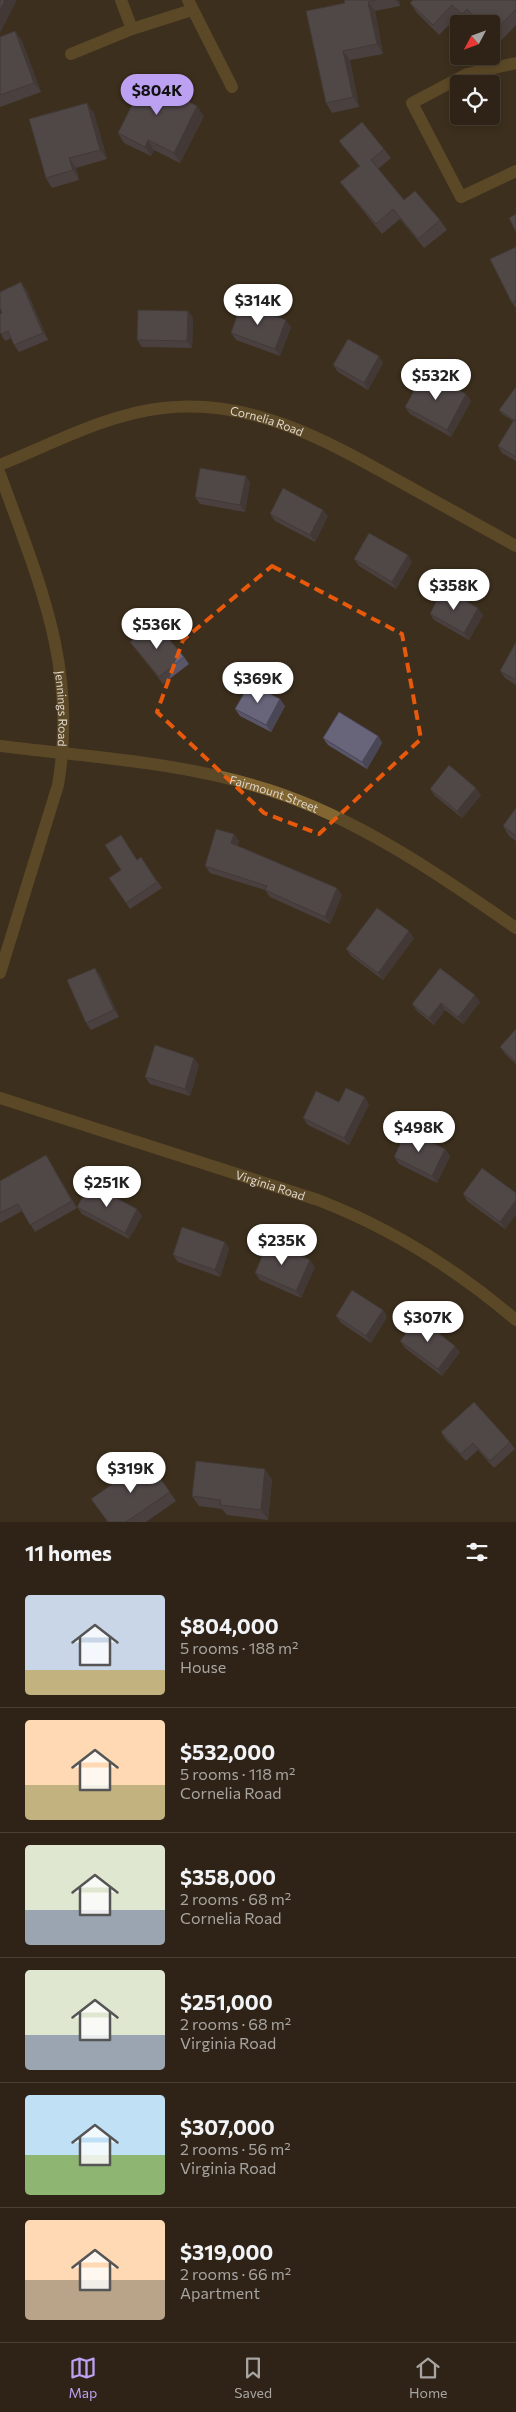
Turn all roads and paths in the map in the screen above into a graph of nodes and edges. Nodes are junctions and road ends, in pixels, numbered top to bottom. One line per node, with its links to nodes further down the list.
1 (121, 0): 3 (street)
2 (190, 5): 3 (street); 6 (street)
3 (132, 29): 4 (street)
4 (71, 54)
5 (516, 63): 7 (street)
6 (232, 87)
7 (516, 171)
8 (0, 465): 10 (street, Cornelia Road)
9 (0, 474): 12 (street, Jennings Road)
10 (516, 546)
11 (0, 746): 12 (street, Fairmount Street)
12 (63, 754): 13 (street, Fairmount Street); 14 (street, Jennings Road)
13 (516, 928)
14 (0, 973)
15 (0, 1098): 16 (street, Virginia Road)
16 (516, 1320)

